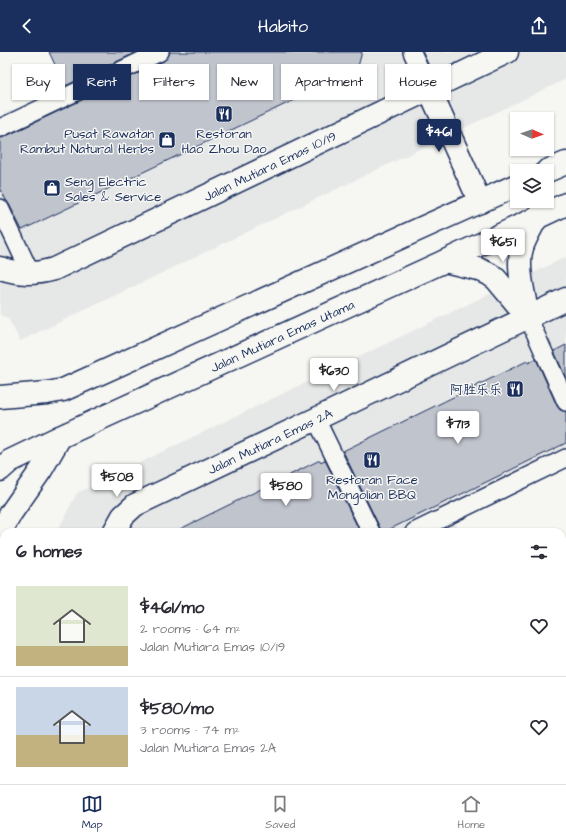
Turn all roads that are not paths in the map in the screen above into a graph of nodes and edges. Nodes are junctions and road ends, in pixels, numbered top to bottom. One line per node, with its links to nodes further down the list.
1 (160, 52): 8 (lane)
2 (412, 52): 4 (lane)
3 (507, 52): 5 (street, Jalan Mutiara Emas 10/19)
4 (418, 64)
5 (451, 79)
6 (406, 100): 18 (street, Jalan Mutiara Emas 10/19)
7 (434, 100): 12 (street)
8 (0, 128)
9 (566, 162): 10 (street)
10 (554, 168)
11 (510, 188): 12 (street)
12 (480, 202): 21 (street)
13 (566, 204): 15 (street, Jalan Mutiara Emas Utama)
14 (0, 208): 18 (lane)
15 (537, 217): 16 (street, Jalan Mutiara Emas Utama); 20 (street)
16 (445, 261): 20 (street); 26 (street, Jalan Mutiara Emas Utama)
17 (0, 268): 18 (street, Jalan Mutiara Emas 10/19)
18 (31, 274)
19 (566, 299): 20 (street, Jalan Mutiara Emas 2A)
20 (528, 317): 23 (lane); 25 (street, Jalan Mutiara Emas 2A)
21 (47, 393): 22 (street); 24 (street)
22 (0, 397)
23 (566, 402)
24 (0, 411)
25 (316, 419): 30 (street, Jalan Mutiara Emas 2A); 31 (lane)
26 (60, 437): 28 (street, Jalan Mutiara Emas Utama); 29 (street)
27 (566, 458): 32 (lane)
28 (0, 470)
29 (3, 528)
30 (116, 528)
31 (369, 528)
32 (422, 528)

